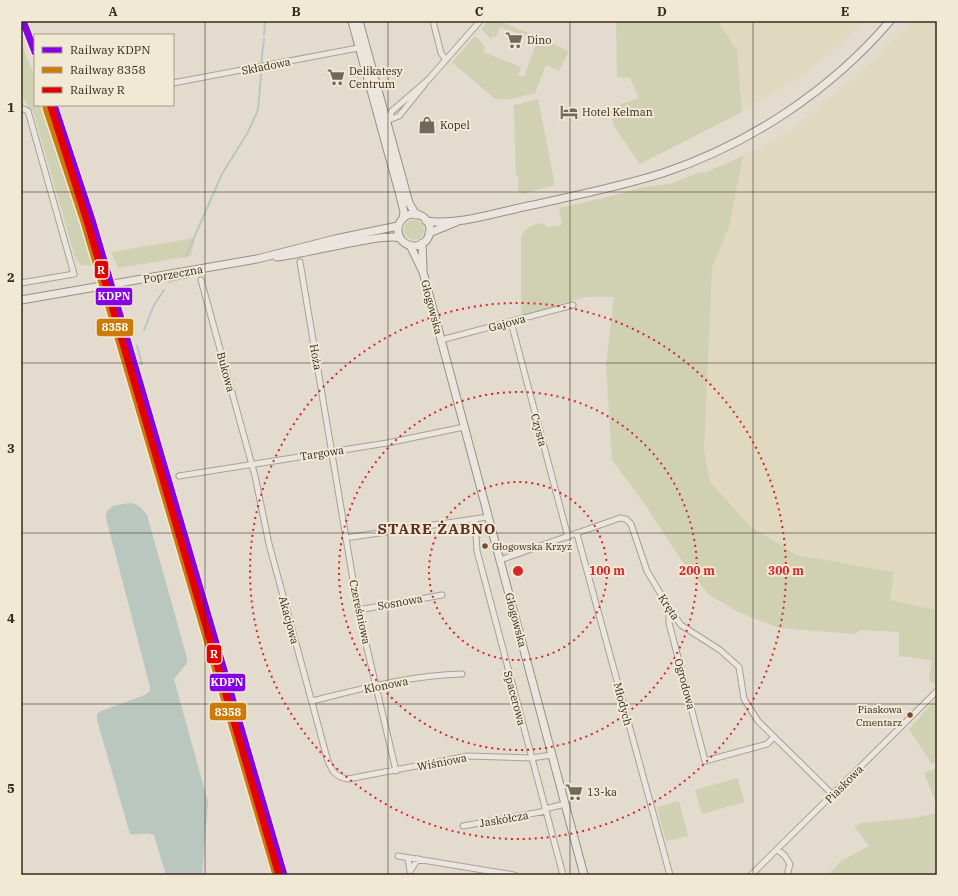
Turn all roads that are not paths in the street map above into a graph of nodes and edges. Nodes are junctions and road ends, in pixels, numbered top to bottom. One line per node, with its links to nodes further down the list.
1 (352, 21): 7 (main road)
2 (359, 21): 6 (main road)
3 (433, 21): 8 (street)
4 (480, 21): 8 (street)
5 (890, 21): 19 (main road)
6 (365, 39): 7 (street); 9 (main road)
7 (358, 48): 9 (street); 11 (street, Składowa); 16 (main road)
8 (446, 60): 10 (street)
9 (371, 61): 12 (main road)
10 (428, 80): 14 (street); 15 (street)
11 (174, 83)
12 (383, 105): 14 (street); 15 (main road)
13 (24, 109): 30 (street)
14 (394, 109): 15 (street)
15 (388, 121): 16 (street); 17 (main road)
16 (380, 123): 18 (main road)
17 (416, 215): 18 (main road); 20 (main road)
18 (403, 218): 21 (main road)
19 (460, 220): 20 (main road); 22 (main road)
20 (426, 221): 22 (main road)
21 (398, 226): 23 (main road); 26 (main road, Poprzeczna)
22 (429, 233): 24 (main road)
23 (400, 238): 25 (main road); 26 (main road, Poprzeczna)
24 (422, 243): 25 (main road); 28 (main road, Głogowska)
25 (410, 246): 28 (main road, Głogowska)
26 (257, 259): 31 (main road, Poprzeczna)
27 (300, 262): 36 (street, Hoża)
28 (423, 272): 34 (main road, Głogowska)
29 (201, 280): 37 (street, Bukowa)
30 (21, 283)
31 (21, 300)
32 (573, 305): 33 (street, Gajowa)
33 (511, 322): 34 (street, Gajowa); 42 (street, Czysta)
34 (441, 340): 35 (main road, Głogowska)
35 (464, 427): 36 (street, Targowa); 39 (main road, Głogowska)
36 (332, 452): 37 (street, Targowa); 43 (street, Czereśniowa)
37 (252, 464): 38 (street, Targowa); 51 (street, Akacjowa)
38 (179, 476)
39 (488, 517): 40 (street); 44 (main road, Głogowska)
40 (475, 520): 43 (street); 54 (street, Spacerowa)
41 (577, 534): 42 (street, Kręta); 46 (street, Kręta); 69 (street, Młodych)
42 (568, 537): 44 (street, Kręta)
43 (345, 538): 47 (street, Czereśniowa)
44 (500, 560): 53 (main road, Głogowska)
45 (442, 595): 47 (street, Sosnowa)
46 (669, 608): 52 (street, Kręta); 52 (street, Ogrodowa)
47 (358, 610): 49 (street, Czereśniowa)
48 (462, 674): 49 (street, Klonowa)
49 (376, 686): 51 (street, Klonowa); 55 (street, Czereśniowa)
50 (937, 691): 57 (street, Piaskowa)
51 (312, 701): 56 (street, Akacjowa)
52 (774, 737): 57 (street, Kręta)
53 (552, 755): 54 (street, Wiśniowa); 58 (main road, Głogowska)
54 (531, 758): 55 (street, Wiśniowa); 59 (street, Spacerowa)
55 (396, 771): 56 (street, Wiśniowa)
56 (334, 773)
57 (833, 795): 61 (street, Piaskowa)
58 (565, 804): 59 (street, Jaskółcza); 68 (main road, Głogowska)
59 (545, 810): 60 (street, Jaskółcza); 67 (street, Spacerowa)
60 (463, 826)
61 (777, 849): 70 (street, Piaskowa); 71 (street)
62 (398, 856): 63 (street)
63 (408, 858): 64 (street); 65 (street)
64 (418, 859): 65 (street); 66 (street)
65 (411, 873)
66 (514, 875)
67 (563, 875)
68 (584, 875)
69 (670, 875)
70 (751, 875)
71 (787, 875)

